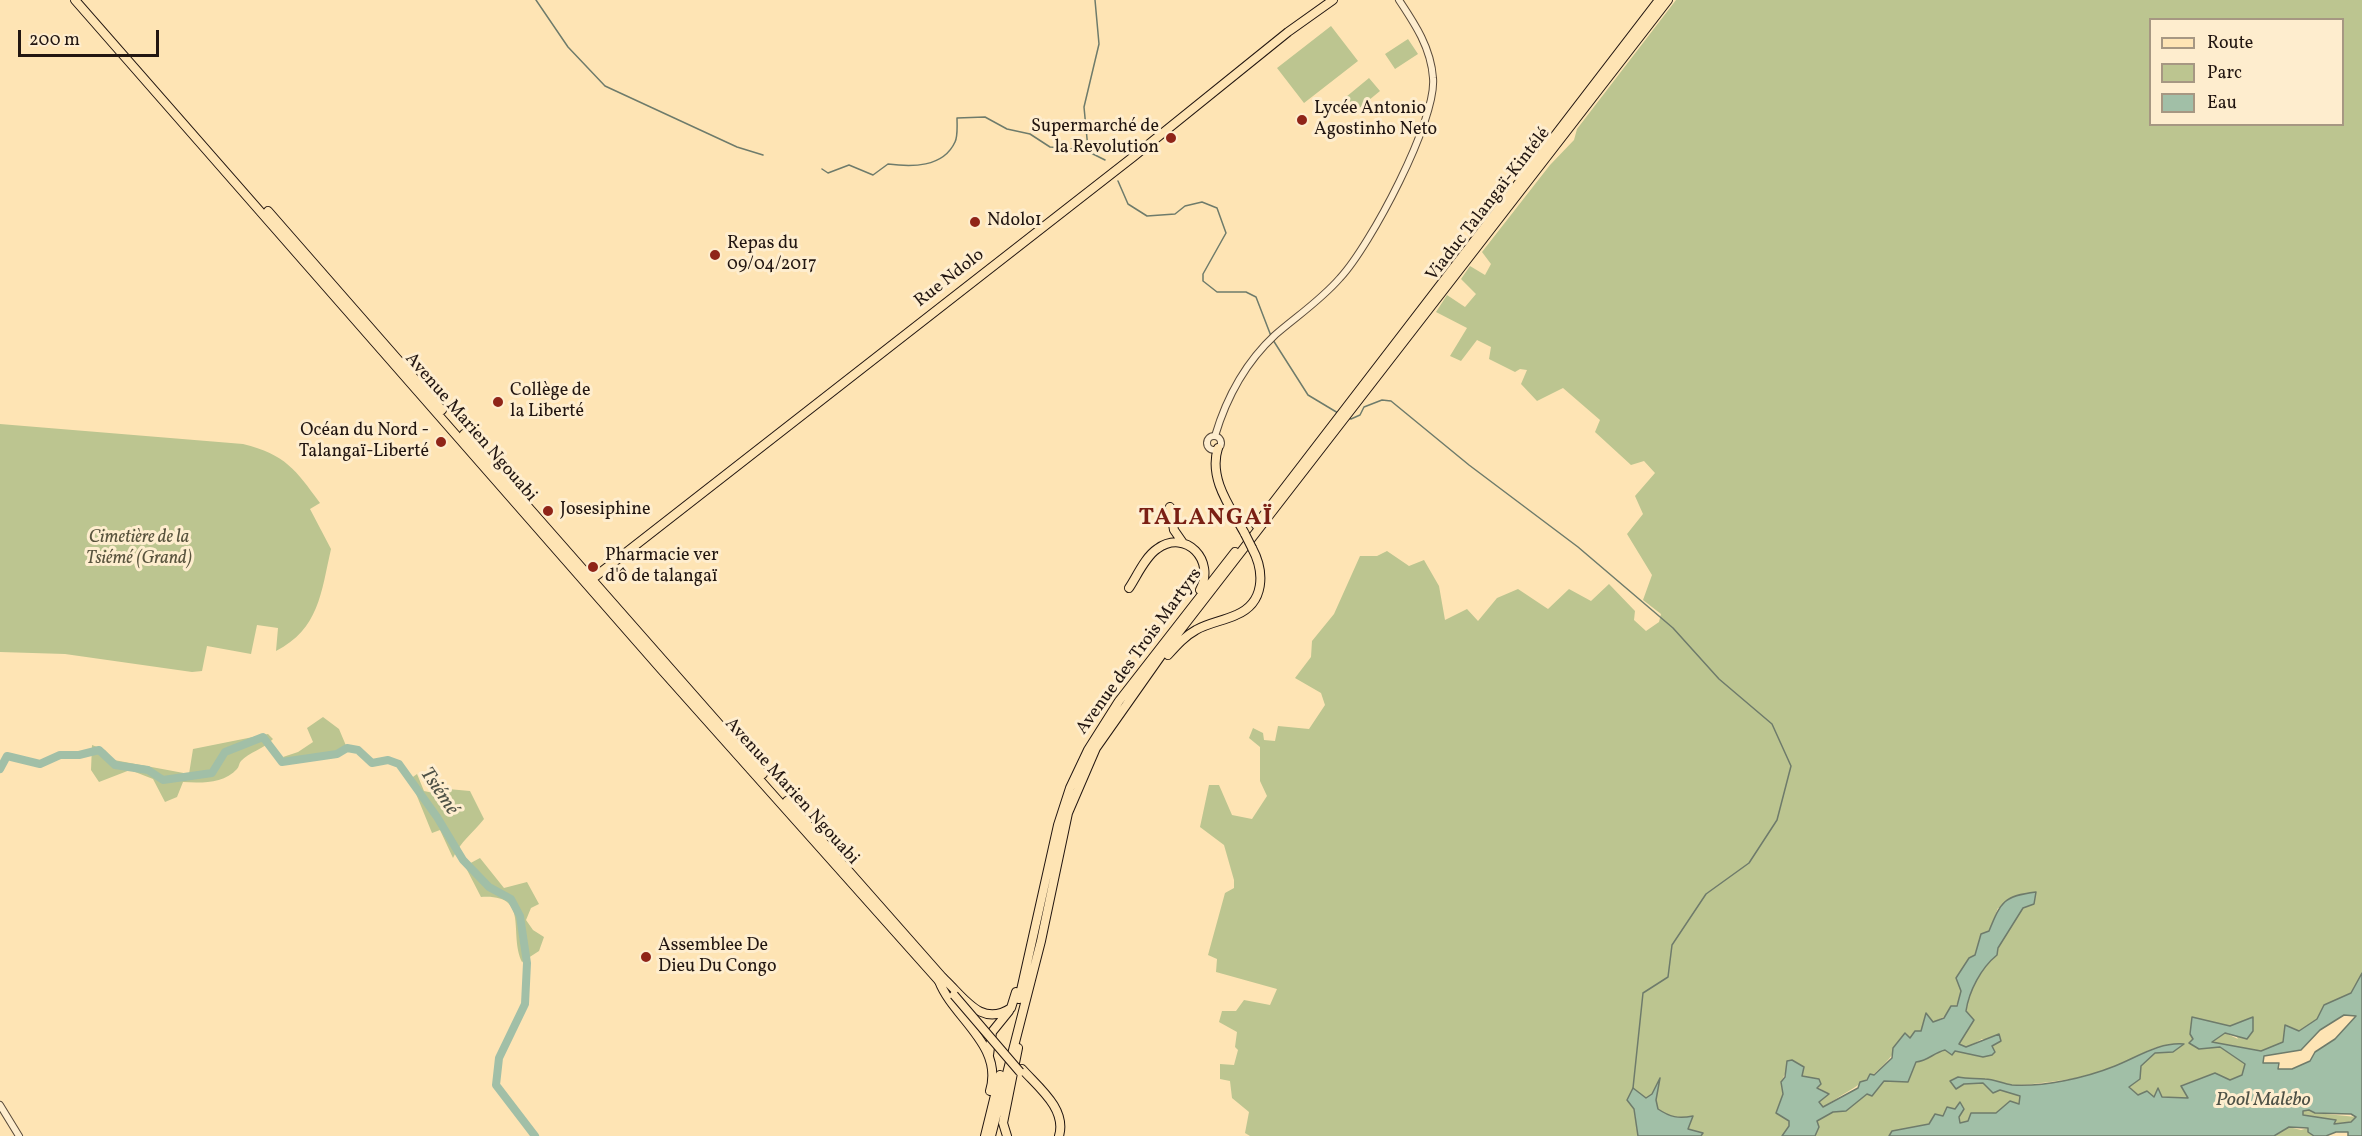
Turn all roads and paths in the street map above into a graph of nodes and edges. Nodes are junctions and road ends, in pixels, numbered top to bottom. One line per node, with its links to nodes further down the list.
1 (75, 0): 12 (main road, Avenue Marien Ngouabi)
2 (81, 0): 12 (main road)
3 (1332, 0): 12 (main road, Rue Ndolo)
4 (1399, 0): 8 (street)
5 (1659, 0): 7 (highway, Viaduc Talangaï-Kintélé)
6 (1668, 0): 7 (highway, Viaduc Talangaï-Kintélé)
7 (1334, 429): 14 (highway, Avenue des Trois Martyrs); 15 (highway, Avenue des Trois Martyrs)
8 (1215, 436): 9 (street); 9 (street)
9 (1218, 448): 15 (highway, bridge)
10 (1170, 507): 11 (highway)
11 (1183, 543): 13 (highway); 14 (highway)
12 (589, 581): 17 (main road)
13 (1129, 588)
14 (1185, 614): 16 (highway, Avenue des Trois Martyrs)
15 (1142, 684): 18 (highway, Avenue des Trois Martyrs)
16 (1038, 917): 19 (highway); 24 (highway, Avenue des Trois Martyrs)
17 (941, 979): 19 (highway); 20 (highway); 27 (highway, bridge)
18 (1030, 980): 25 (highway, Avenue des Trois Martyrs); 26 (highway)
19 (1011, 1008): 20 (highway)
20 (989, 1057): 23 (highway)
21 (0, 1105): 22 (street)
22 (19, 1136)
23 (979, 1136)
24 (985, 1136)
25 (991, 1136)
26 (1006, 1136)
27 (1057, 1136)

